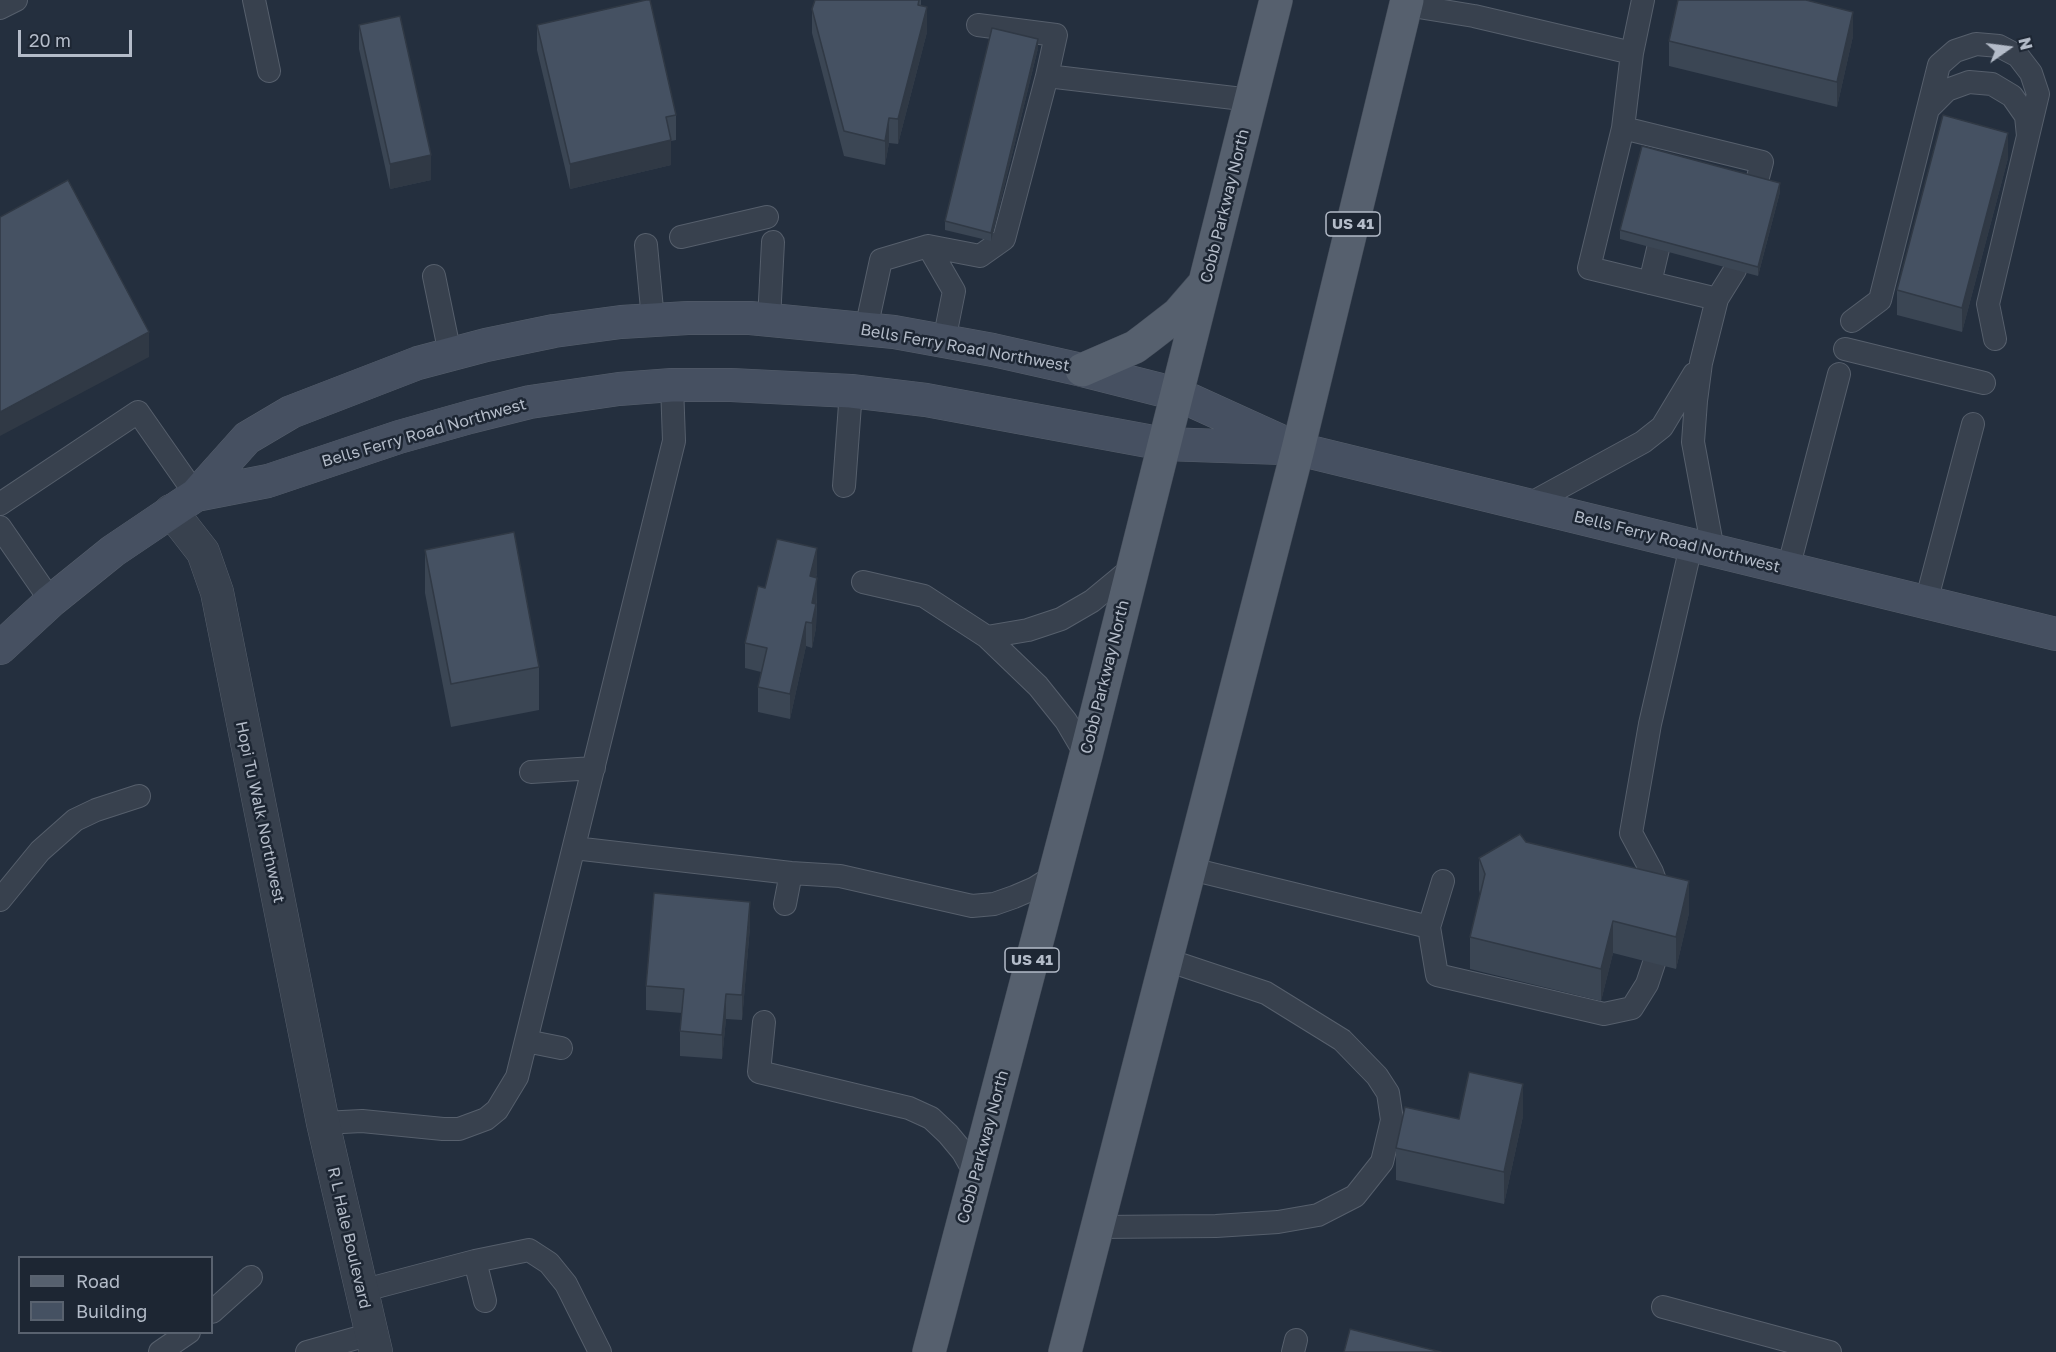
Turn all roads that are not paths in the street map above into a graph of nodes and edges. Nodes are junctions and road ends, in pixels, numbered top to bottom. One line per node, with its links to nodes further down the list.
1 (16, 0): 6 (lane)
2 (254, 0): 9 (lane)
3 (1276, 0): 11 (main road, Cobb Parkway North / US 41)
4 (1643, 0): 8 (lane)
5 (1407, 3): 8 (lane); 44 (main road, US 41)
6 (0, 8)
7 (978, 25): 10 (lane)
8 (1632, 53): 13 (lane)
9 (269, 71)
10 (1047, 76): 11 (lane); 20 (lane)
11 (1251, 100): 24 (main road, Cobb Parkway North / US 41)
12 (1929, 108): 14 (lane); 14 (lane); 29 (lane)
13 (1623, 128): 15 (lane); 25 (lane)
14 (2028, 137): 31 (lane)
15 (1756, 185)
16 (767, 217): 17 (lane)
17 (681, 237)
18 (773, 242): 28 (lane)
19 (646, 245): 27 (lane)
20 (928, 246): 30 (lane); 32 (lane)
21 (1658, 249): 25 (lane)
22 (1736, 270): 26 (lane)
23 (434, 276): 34 (lane)
24 (1205, 283): 36 (main road); 41 (main road, Cobb Parkway North / US 41)
25 (1650, 283): 26 (lane)
26 (1717, 299): 35 (lane)
27 (653, 320): 28 (main road, Bells Ferry Road Northwest); 34 (main road, Bells Ferry Road Northwest)
28 (769, 320): 30 (main road, Bells Ferry Road Northwest)
29 (1852, 321)
30 (866, 329): 32 (main road, Bells Ferry Road Northwest)
31 (1995, 339)
32 (944, 341): 36 (main road, Bells Ferry Road Northwest)
33 (1845, 349): 38 (lane)
34 (450, 354): 46 (main road, Bells Ferry Road Northwest)
35 (1701, 363): 48 (lane); 50 (lane)
36 (1082, 370): 41 (main road, Bells Ferry Road Northwest)
37 (1839, 374): 52 (lane)
38 (1984, 383)
39 (672, 385): 40 (main road, Bells Ferry Road Northwest); 46 (main road, Bells Ferry Road Northwest); 60 (lane)
40 (851, 391): 43 (main road, Bells Ferry Road Northwest); 45 (lane)
41 (1177, 394): 43 (main road, Cobb Parkway North / US 41); 44 (main road, Bells Ferry Road Northwest)
42 (1973, 424): 55 (lane)
43 (1164, 444): 44 (main road, Bells Ferry Road Northwest); 51 (main road, Cobb Parkway North / US 41)
44 (1298, 449): 48 (main road, Bells Ferry Road Northwest); 64 (main road, US 41)
45 (844, 486)
46 (184, 503): 47 (lane); 54 (main road, Bells Ferry Road Northwest); 77 (street, Hopi Tu Walk Northwest)
47 (0, 504)
48 (1526, 506): 50 (main road, Bells Ferry Road Northwest)
49 (0, 527): 54 (lane)
50 (1702, 548): 52 (main road, Bells Ferry Road Northwest); 70 (lane)
51 (1132, 568): 57 (lane); 59 (main road, Cobb Parkway North / US 41)
52 (1788, 569): 55 (main road, Bells Ferry Road Northwest)
53 (863, 582): 57 (lane)
54 (51, 601): 58 (main road, Bells Ferry Road Northwest)
55 (1926, 602): 56 (main road, Bells Ferry Road Northwest)
56 (2056, 634)
57 (987, 637): 59 (lane)
58 (0, 648)
59 (1086, 755): 66 (main road, Cobb Parkway North / US 41)
60 (594, 768): 61 (lane); 63 (lane)
61 (531, 772)
62 (139, 796): 68 (lane)
63 (574, 848): 65 (lane); 75 (lane)
64 (1191, 869): 71 (lane); 72 (main road, US 41)
65 (791, 873): 66 (lane); 69 (lane)
66 (1054, 876): 78 (main road, Cobb Parkway North / US 41)
67 (1443, 881): 71 (lane)
68 (0, 900)
69 (785, 904)
70 (1665, 908)
71 (1429, 927): 73 (lane)
72 (1167, 960): 79 (main road, US 41); 79 (lane)
73 (1654, 963)
74 (764, 1022): 78 (lane)
75 (526, 1041): 76 (lane); 77 (lane)
76 (561, 1048)
77 (324, 1123): 82 (street, R L Hale Boulevard)
78 (976, 1175): 91 (main road, Cobb Parkway North / US 41)
79 (1098, 1227): 92 (main road, US 41)
80 (475, 1261): 82 (lane); 83 (lane); 90 (lane)
81 (251, 1277): 85 (lane)
82 (362, 1291): 87 (street, R L Hale Boulevard)
83 (485, 1301)
84 (1663, 1307): 93 (lane)
85 (213, 1311)
86 (186, 1334): 88 (lane)
87 (374, 1343): 89 (lane)
88 (160, 1352)
89 (307, 1352)
90 (600, 1352)
91 (929, 1352)
92 (1065, 1352)
93 (1830, 1352)

